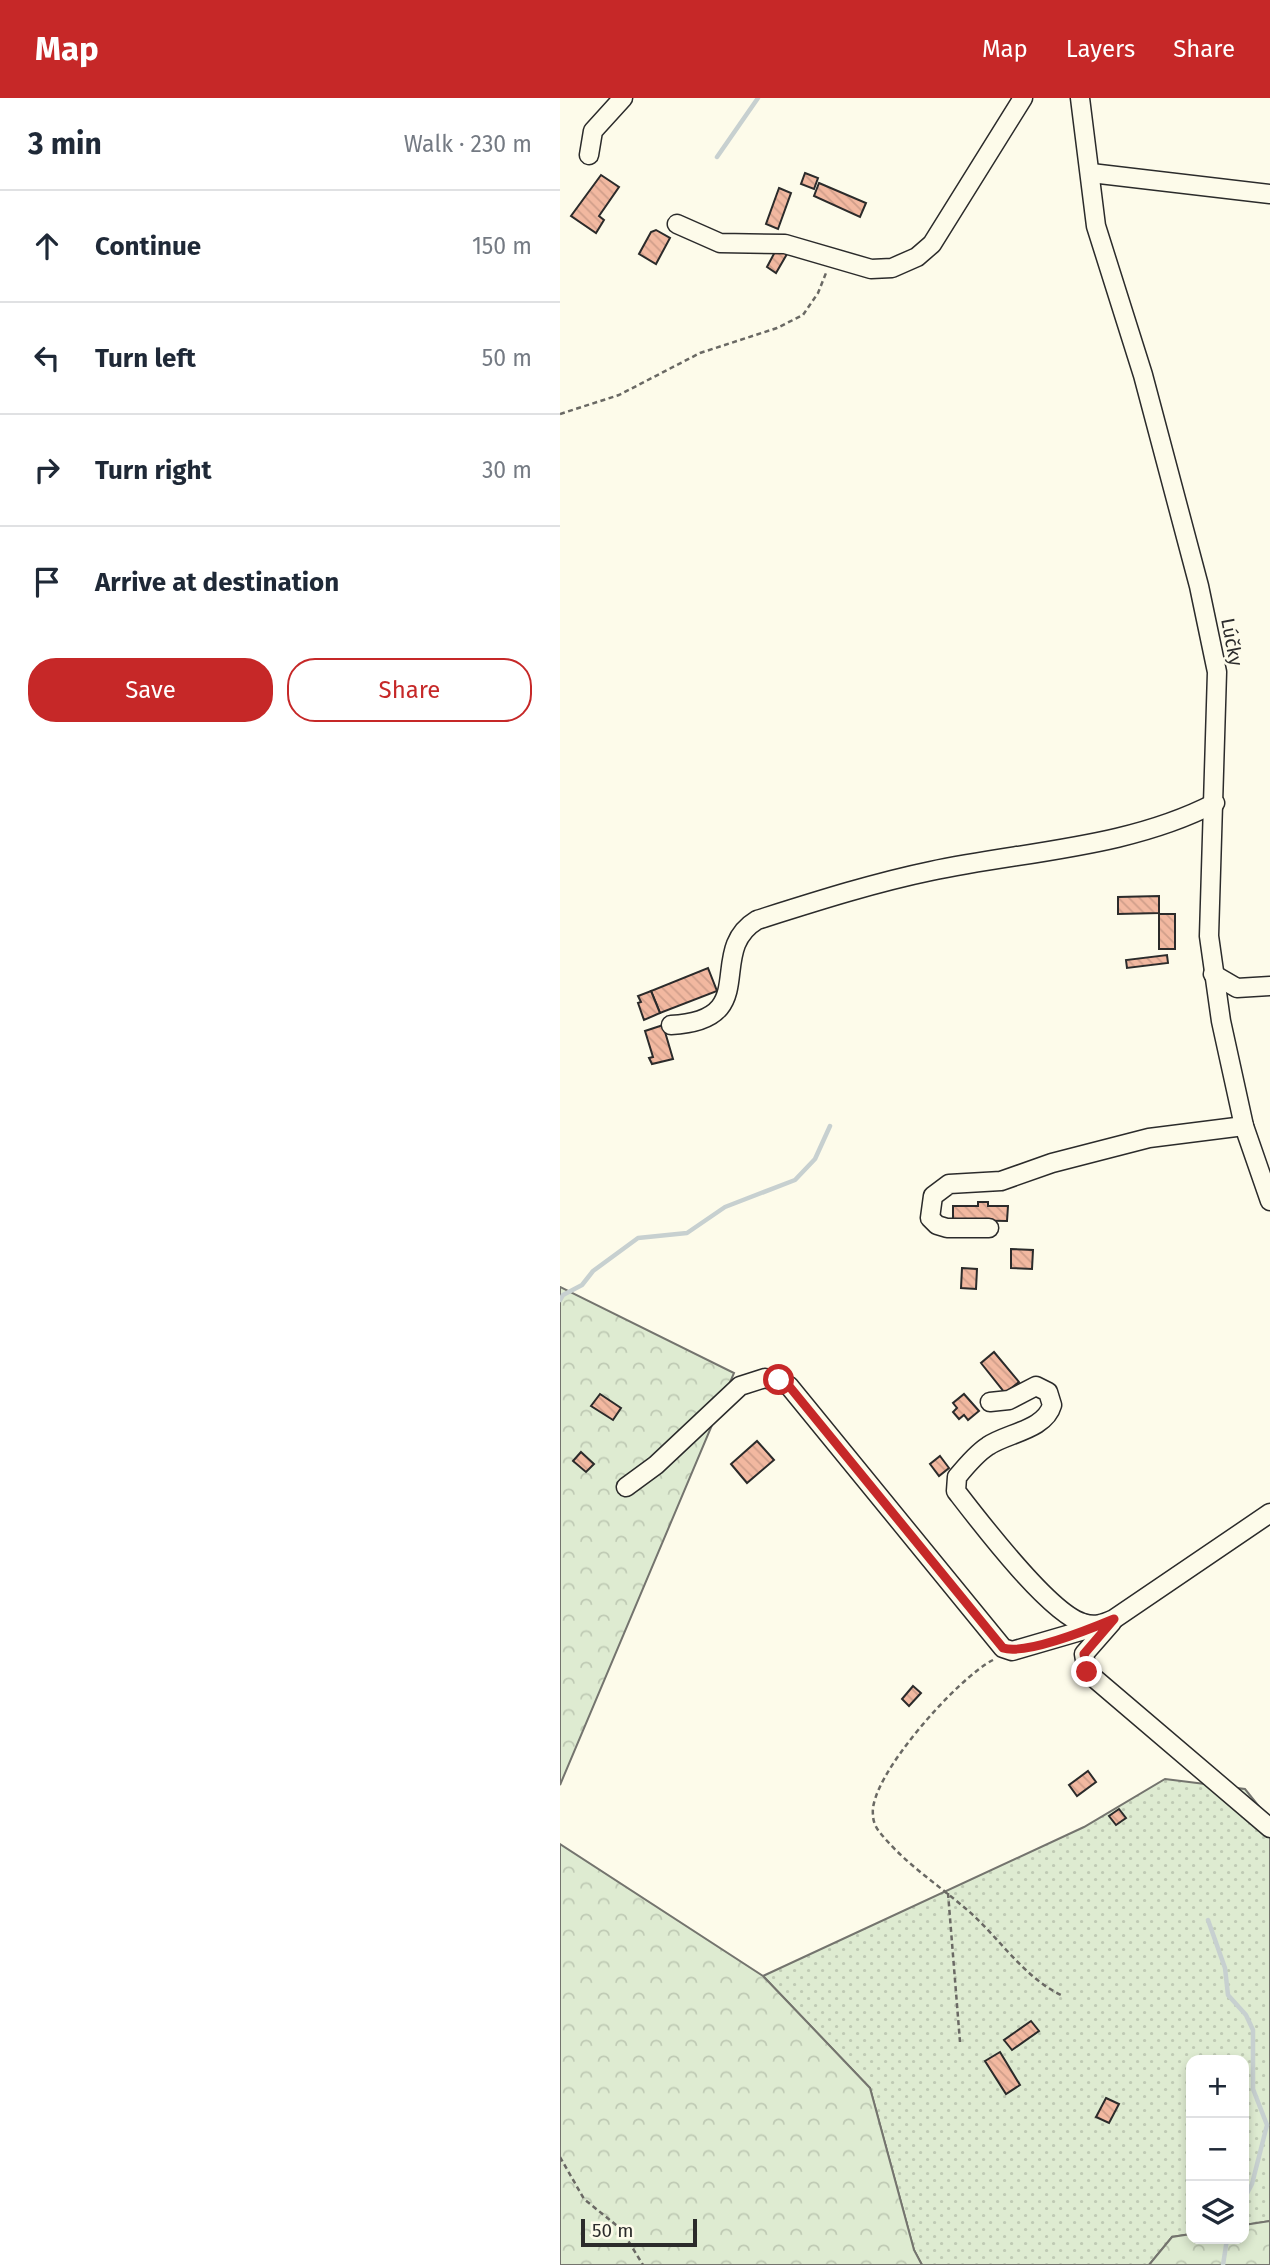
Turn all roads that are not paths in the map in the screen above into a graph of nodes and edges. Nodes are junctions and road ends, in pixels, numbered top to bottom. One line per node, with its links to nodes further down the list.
1 (623, 98): 4 (street)
2 (1023, 98): 7 (street)
3 (1080, 98): 5 (street, Lúčky)
4 (589, 155)
5 (1091, 173): 6 (street); 8 (street, Lúčky)
6 (1270, 194)
7 (677, 224)
8 (1215, 803): 9 (street, Lúčky); 11 (street)
9 (1213, 974): 10 (street); 12 (street, Lúčky)
10 (1270, 986)
11 (671, 1025)
12 (1244, 1126): 13 (street, Lúčky); 14 (street)
13 (1269, 1198)
14 (989, 1228)
15 (990, 1402): 18 (street)
16 (626, 1488): 18 (street)
17 (1270, 1513): 18 (street)
18 (1106, 1623): 19 (street)
19 (1270, 1828)

